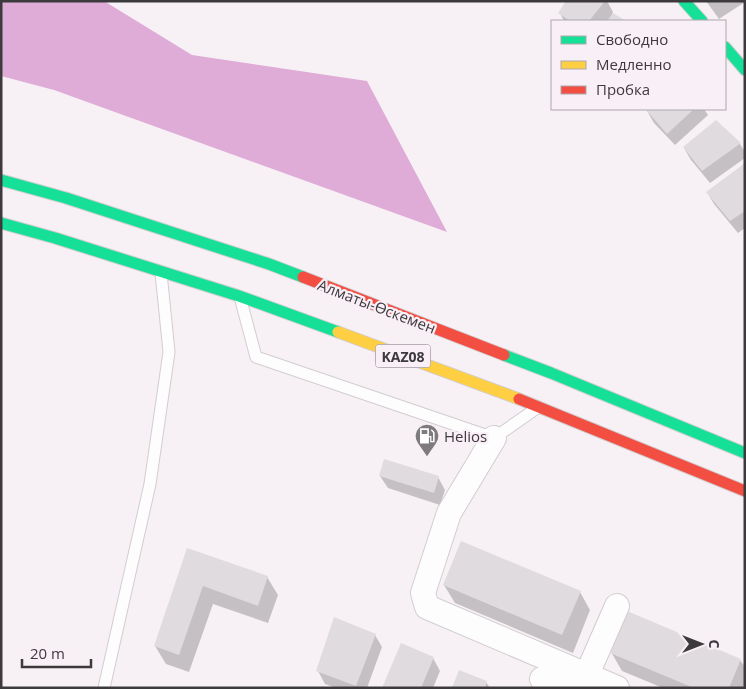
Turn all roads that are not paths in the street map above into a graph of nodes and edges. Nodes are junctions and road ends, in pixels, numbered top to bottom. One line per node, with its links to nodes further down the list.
1 (684, 1): 2 (main road)
2 (701, 20)
3 (726, 48): 4 (main road)
4 (745, 70)
5 (1, 180): 11 (main road, Алматы-Өскемен / KAZ08)
6 (1, 223): 7 (main road, KAZ08)
7 (161, 271): 8 (main road, KAZ08); 15 (lane)
8 (239, 296): 9 (main road, KAZ08); 10 (lane)
9 (540, 406): 10 (lane); 12 (main road, KAZ08)
10 (494, 438): 14 (street)
11 (745, 452)
12 (745, 491)
13 (617, 606): 14 (street)
14 (584, 681): 16 (street)
15 (104, 688)
16 (617, 688)

